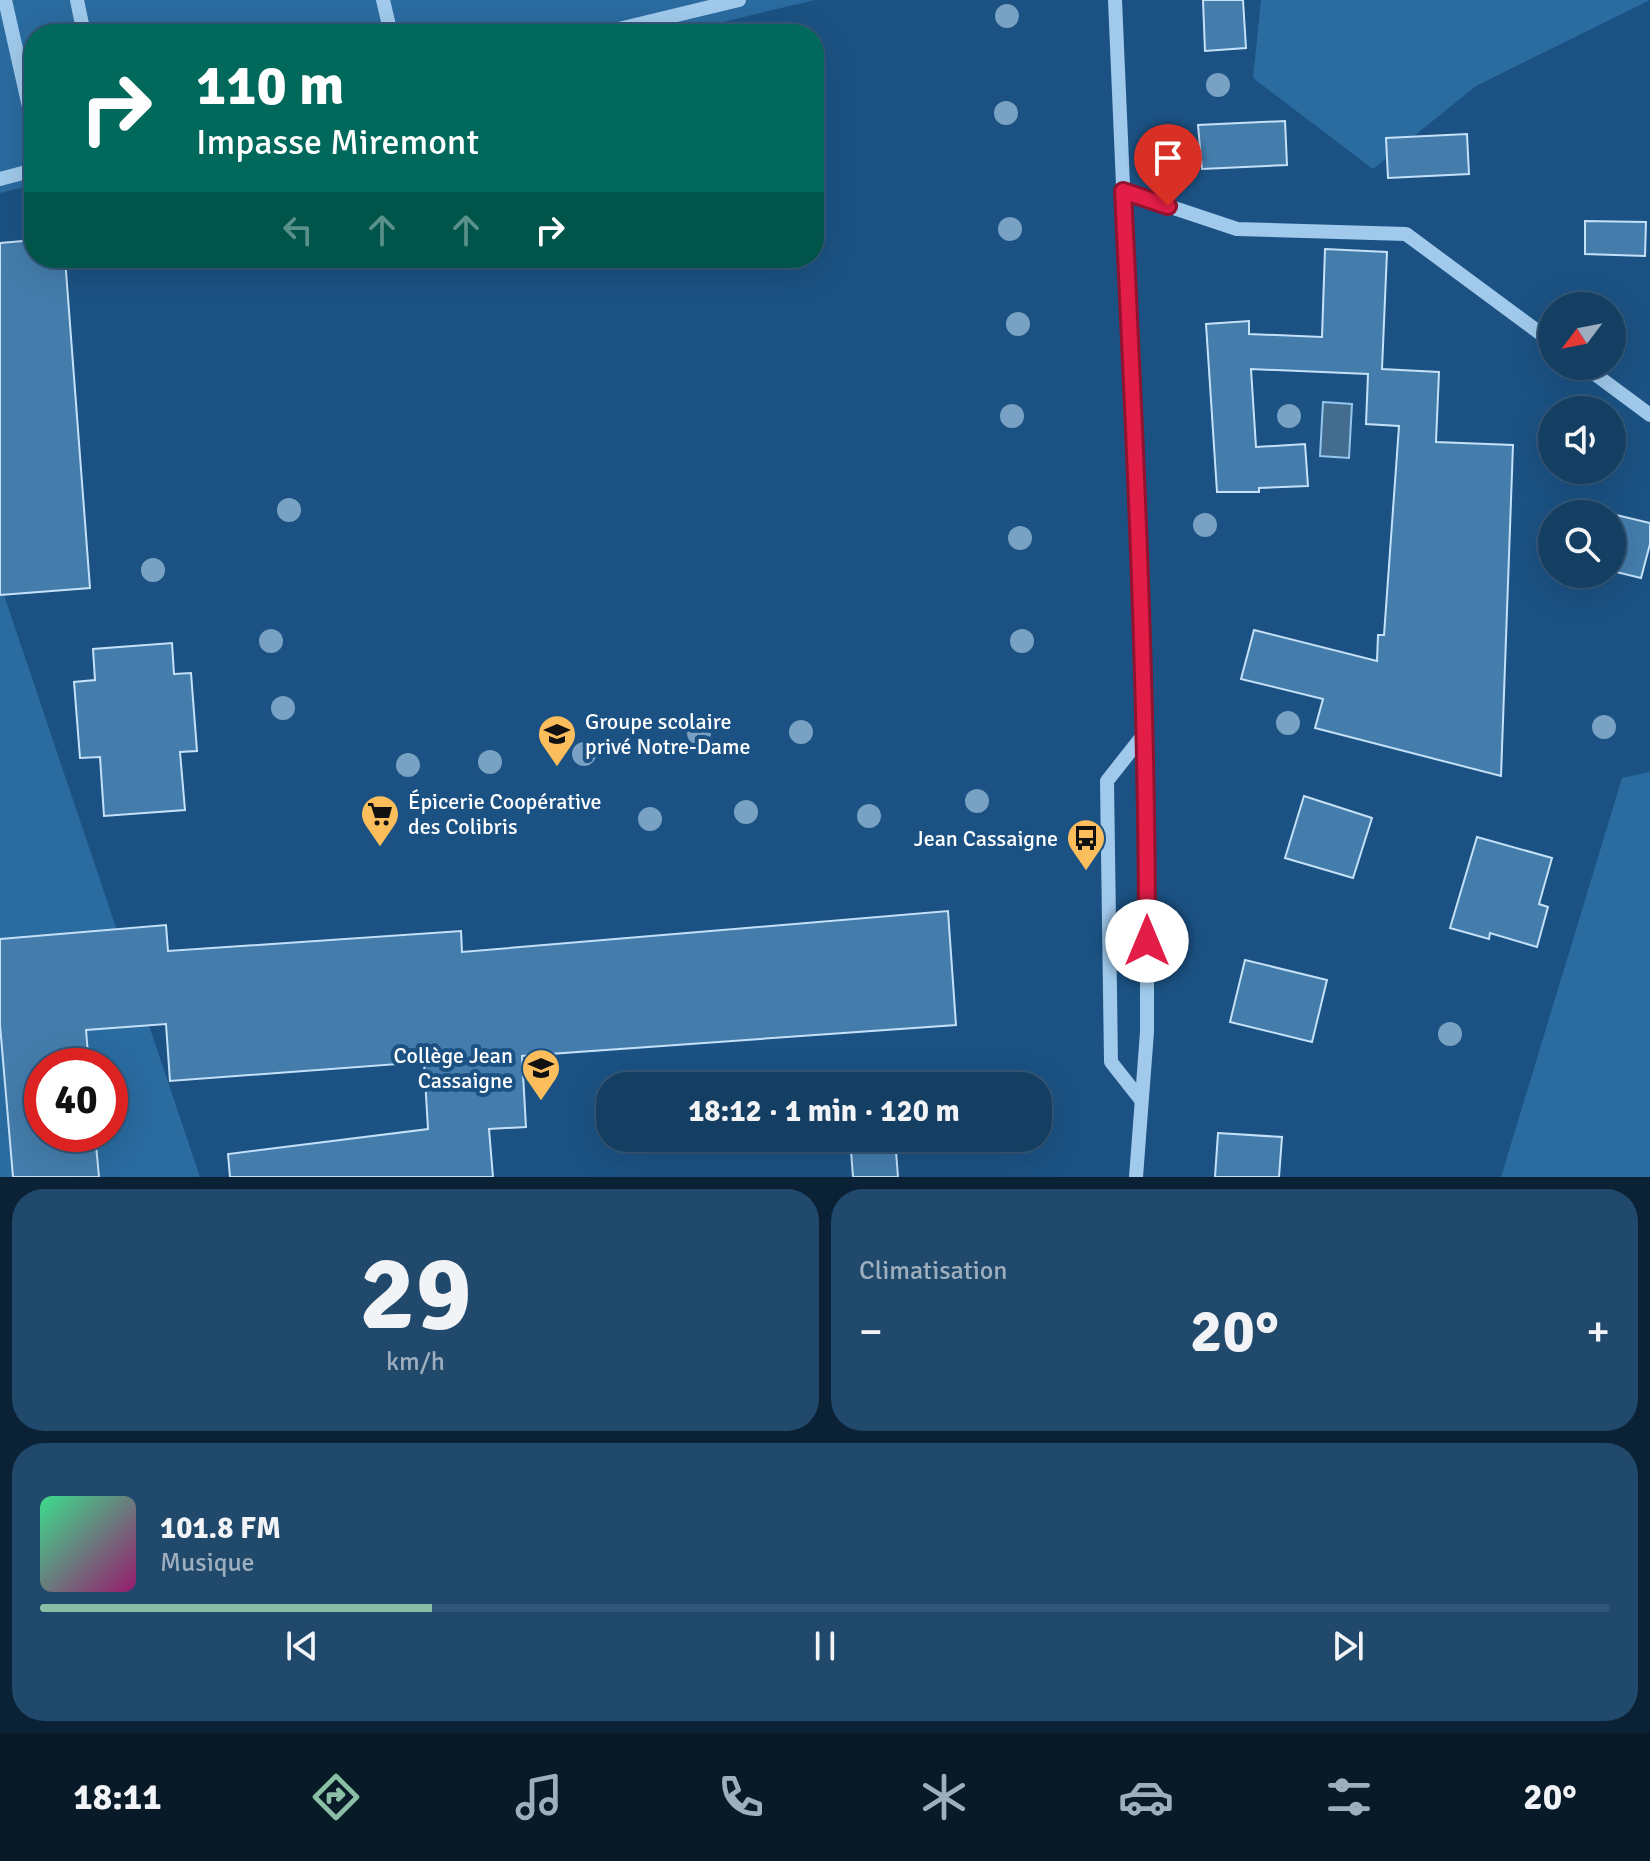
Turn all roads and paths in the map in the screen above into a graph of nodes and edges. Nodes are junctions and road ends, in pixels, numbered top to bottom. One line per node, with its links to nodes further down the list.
1 (5, 0): 9 (street)
2 (77, 0): 6 (street)
3 (383, 0): 7 (street)
4 (739, 0): 8 (street)
5 (1115, 0): 12 (street)
6 (82, 24)
7 (389, 24)
8 (639, 24)
9 (24, 85)
10 (24, 173): 11 (street)
11 (0, 179)
12 (1123, 191): 13 (street); 16 (street)
13 (1538, 332)
14 (1603, 380): 15 (street)
15 (1650, 415)
16 (1144, 734): 17 (street); 17 (street)
17 (1141, 1100): 18 (street)
18 (1136, 1177)

